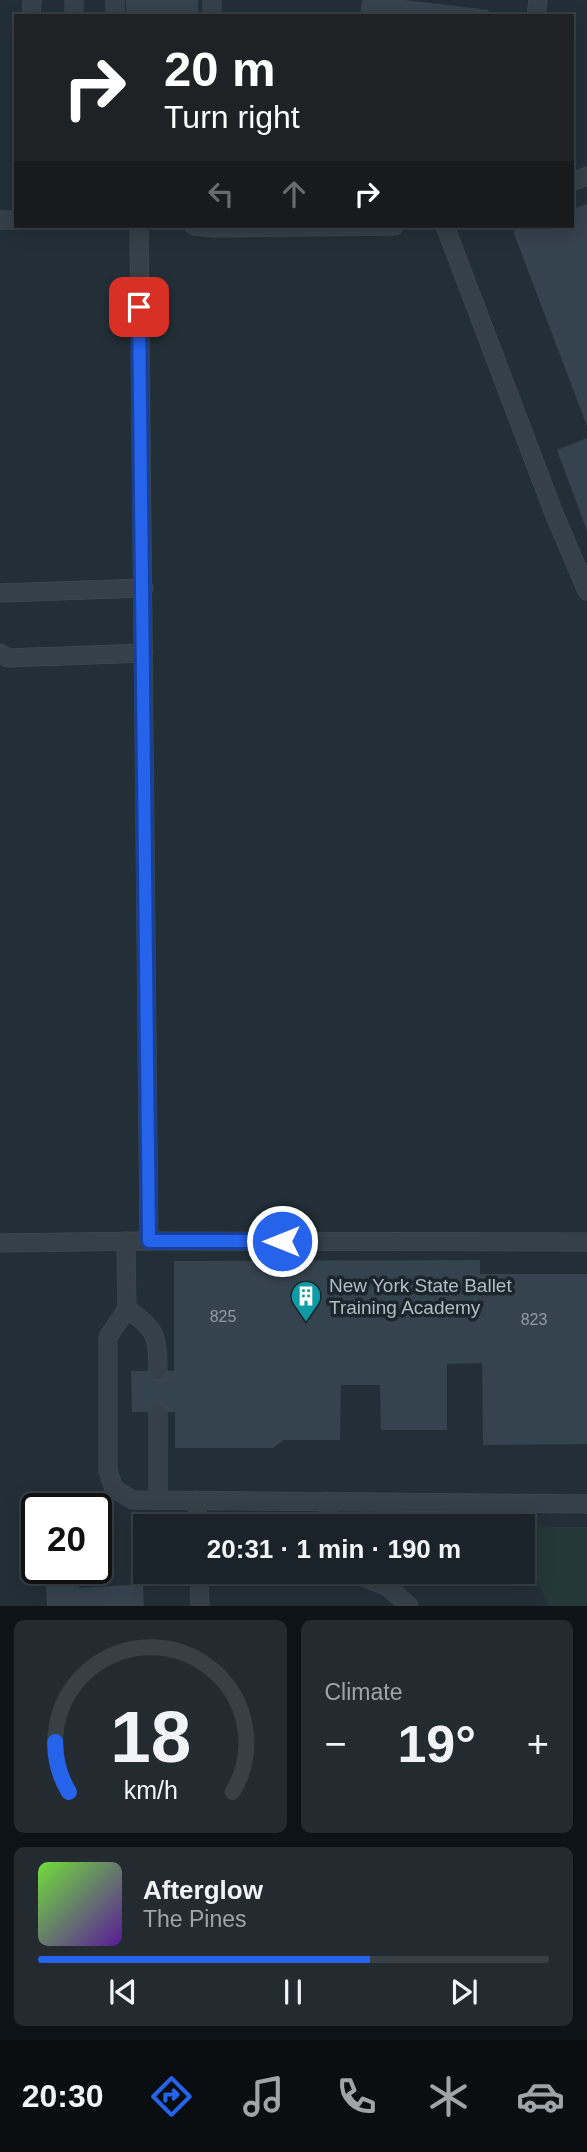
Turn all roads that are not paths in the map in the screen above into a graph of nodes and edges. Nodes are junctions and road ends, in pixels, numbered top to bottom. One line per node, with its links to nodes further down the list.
1 (139, 228): 3 (lane)
2 (446, 228): 4 (lane)
3 (144, 588): 5 (lane); 7 (lane)
4 (587, 591)
5 (0, 593)
6 (0, 653): 7 (lane)
7 (144, 653): 9 (lane)
8 (126, 1241): 9 (lane); 11 (lane); 12 (lane)
9 (149, 1241): 10 (lane)
10 (587, 1242)
11 (0, 1243)
12 (127, 1309): 13 (lane); 15 (lane)
13 (158, 1371)
14 (158, 1412): 15 (lane)
15 (158, 1499): 16 (lane)
16 (197, 1500): 17 (lane); 19 (lane)
17 (327, 1501): 18 (lane); 20 (lane)
18 (587, 1504)
19 (198, 1514)
20 (328, 1514)
21 (199, 1584): 23 (lane)
22 (380, 1584): 24 (lane)
23 (200, 1606)
24 (409, 1606)

